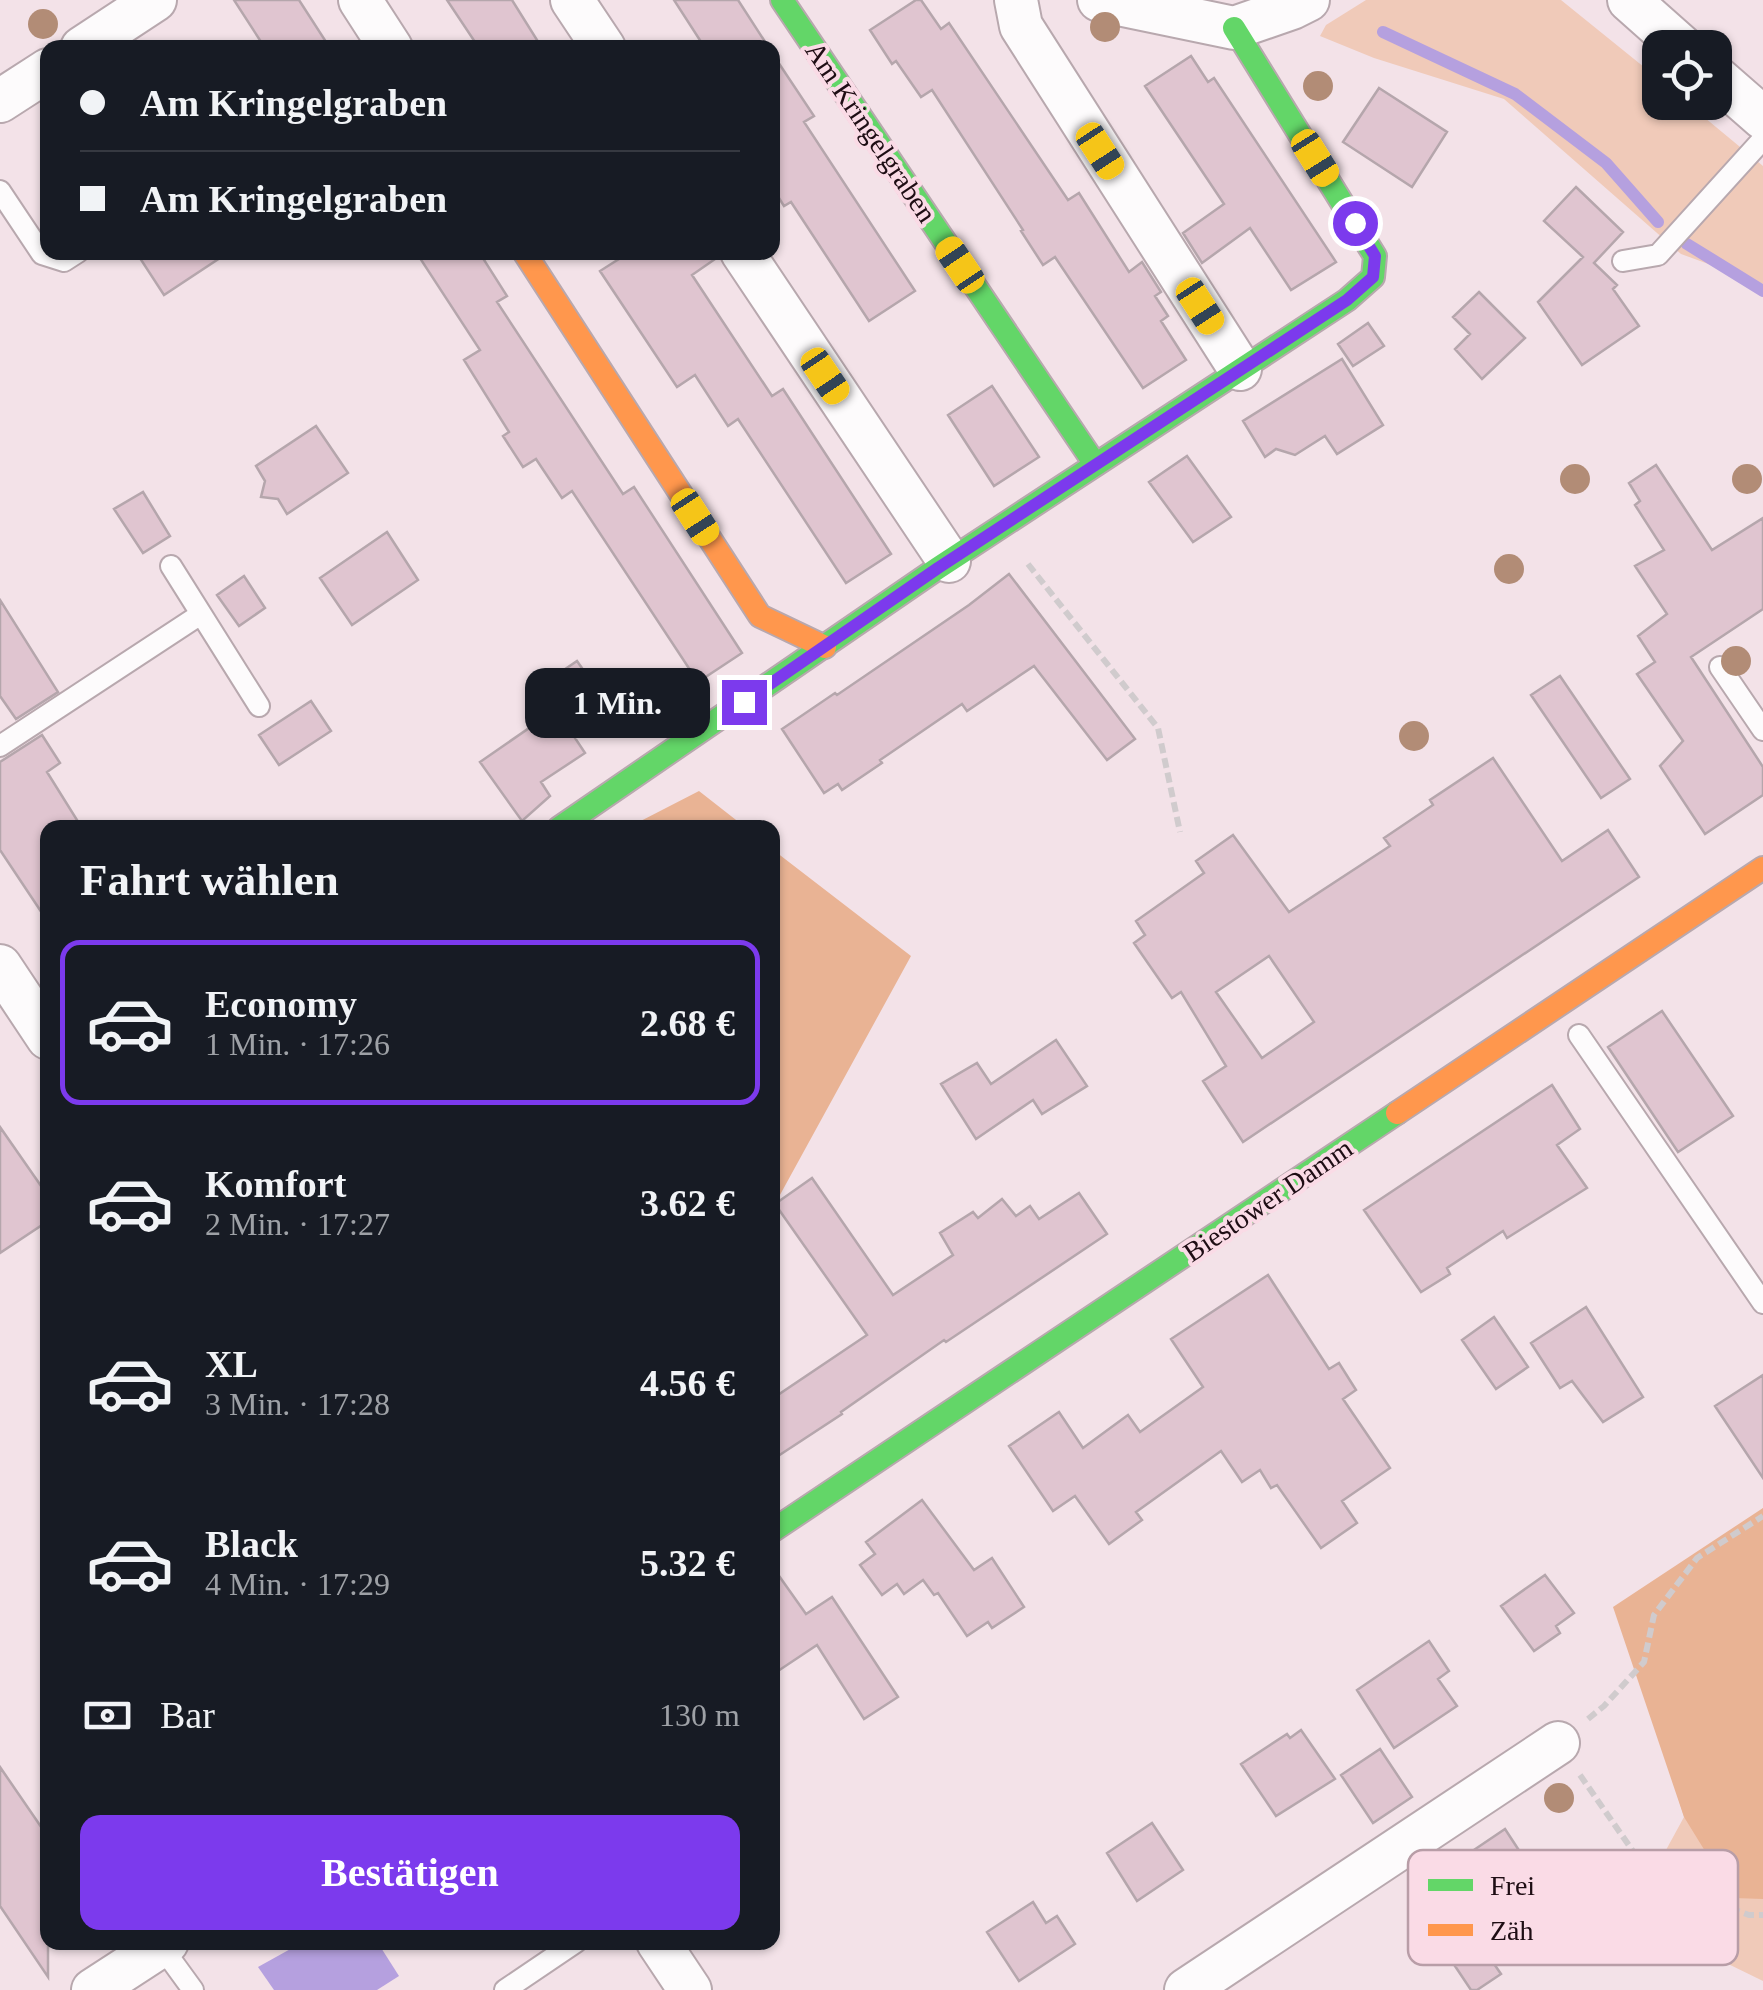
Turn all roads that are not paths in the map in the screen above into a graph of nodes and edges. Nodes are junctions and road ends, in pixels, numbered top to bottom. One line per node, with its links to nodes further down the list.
1 (155, 0): 11 (street)
2 (360, 0): 12 (street)
3 (572, 0): 13 (street)
4 (782, 0): 25 (street, Am Kringelgraben)
5 (1016, 0): 24 (street)
6 (1099, 0): 9 (street)
7 (1308, 0): 9 (street)
8 (1629, 0): 10 (street)
9 (1234, 28): 24 (street)
10 (1663, 30)
11 (94, 40)
12 (386, 40)
13 (599, 40)
14 (40, 75): 16 (street)
15 (1732, 91): 17 (street)
16 (0, 101)
17 (1763, 118)
18 (1763, 139): 23 (lane)
19 (0, 190): 20 (lane)
20 (40, 251)
21 (529, 260): 29 (street)
22 (747, 260): 26 (street)
23 (1623, 261)
24 (1240, 369): 25 (street)
25 (1095, 464): 26 (street)
26 (949, 561): 29 (street)
27 (170, 566): 28 (lane)
28 (201, 614): 31 (lane); 33 (lane)
29 (825, 647): 34 (street)
30 (1720, 667): 32 (lane)
31 (259, 706)
32 (1763, 730)
33 (0, 746)
34 (571, 820)
35 (1763, 868): 40 (street, Biestower Damm)
36 (0, 966): 37 (street)
37 (40, 1026)
38 (1580, 1035): 39 (lane)
39 (1763, 1304)
40 (780, 1526)
41 (1558, 1743): 50 (street)
42 (155, 1950): 46 (street)
43 (168, 1950): 47 (lane)
44 (564, 1950): 48 (lane)
45 (663, 1950): 49 (street)
46 (93, 1990)
47 (193, 1990)
48 (505, 1990)
49 (690, 1990)
50 (1186, 1990)

